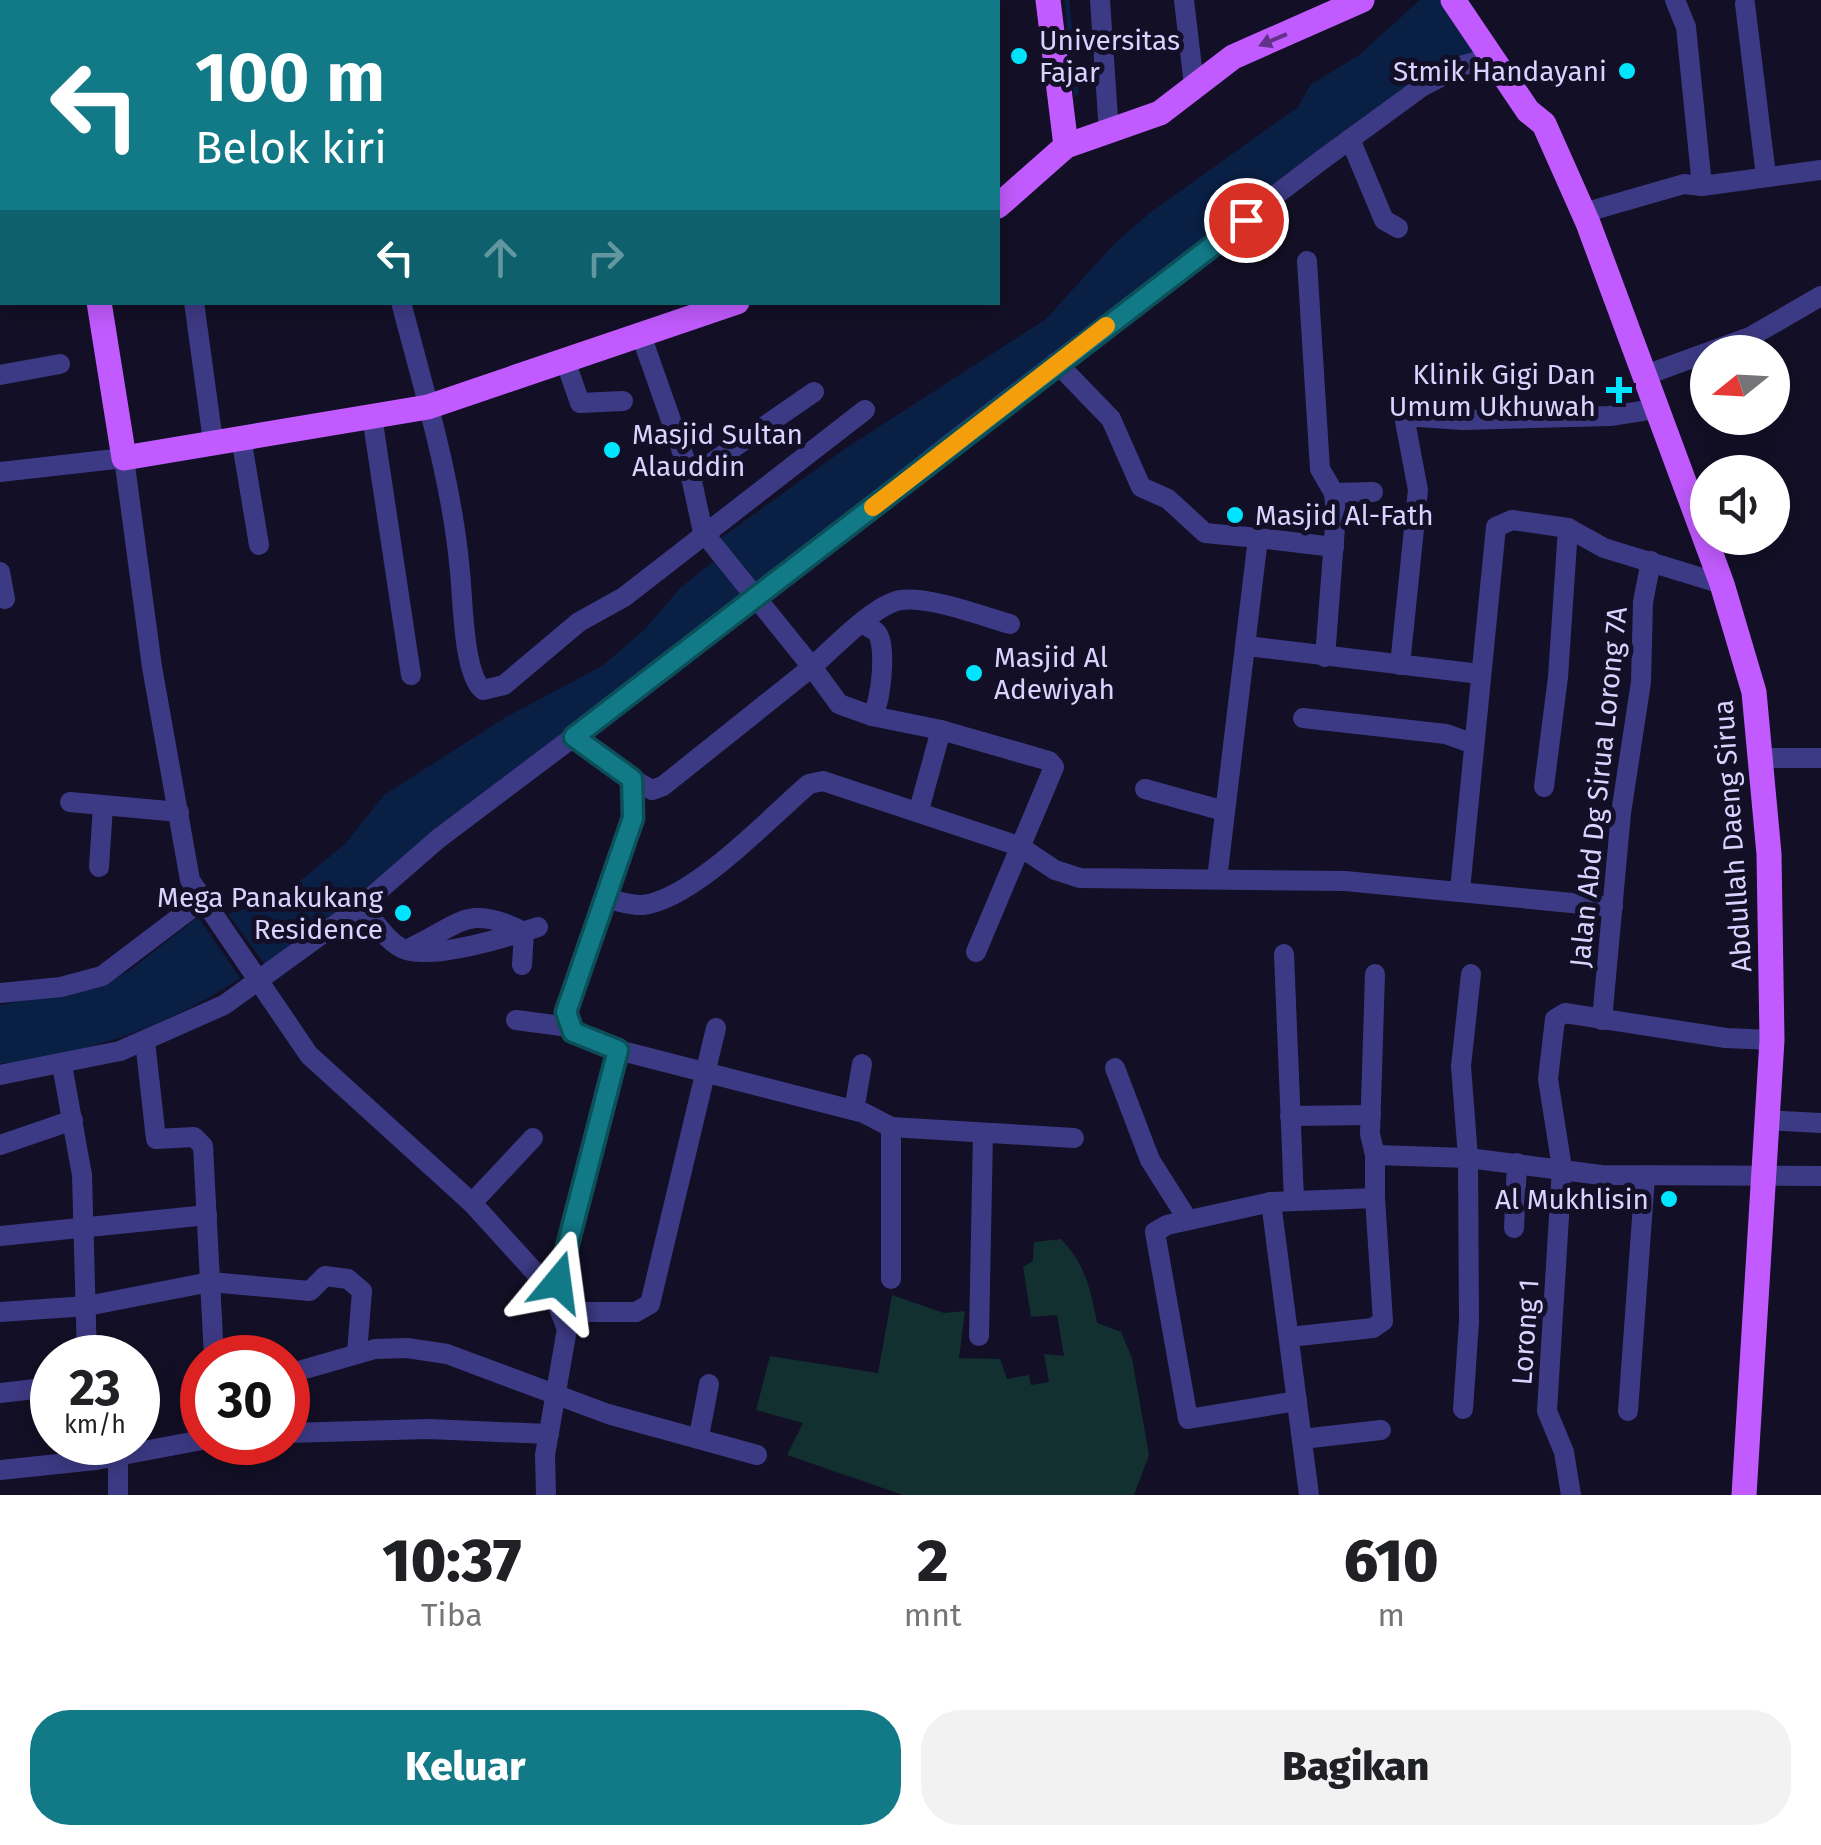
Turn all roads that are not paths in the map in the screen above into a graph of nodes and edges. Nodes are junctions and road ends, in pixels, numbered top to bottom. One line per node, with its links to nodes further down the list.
1 (1048, 0): 13 (main road)
2 (1100, 0): 13 (street)
3 (1184, 0): 10 (street)
4 (1362, 0): 10 (main road, one-way to 10)
5 (1453, 0): 9 (main road, Abdullah Daeng Sirua)
6 (1472, 0): 11 (main road)
7 (1675, 0): 16 (street)
8 (1745, 4): 15 (street)
9 (1493, 57): 11 (main road, Abdullah Daeng Sirua); 12 (street)
10 (1194, 85): 13 (main road)
11 (1544, 124): 18 (main road, Abdullah Daeng Sirua)
12 (1350, 139): 19 (street); 28 (street)
13 (1085, 140): 17 (main road)
14 (1821, 170): 15 (street)
15 (1766, 176): 16 (street)
16 (1702, 186): 18 (street)
17 (1000, 204)
18 (1585, 218): 31 (main road, Abdullah Daeng Sirua)
19 (1398, 228)
20 (1307, 261): 44 (street)
21 (1821, 296): 31 (street)
22 (99, 305): 40 (main road)
23 (194, 305): 39 (street)
24 (402, 305): 34 (street)
25 (694, 309): 26 (main road)
26 (641, 335): 27 (main road); 42 (street)
27 (565, 360): 33 (street); 34 (main road)
28 (1056, 362): 47 (street); 53 (street)
29 (60, 364): 30 (street)
30 (0, 375)
31 (1642, 376): 35 (main road, Abdullah Daeng Sirua)
32 (814, 392): 42 (street)
33 (623, 402)
34 (428, 407): 37 (main road); 46 (street)
35 (1655, 409): 52 (main road, Abdullah Daeng Sirua); 59 (street)
36 (865, 410): 46 (street)
37 (372, 416): 38 (main road); 61 (street)
38 (240, 437): 39 (main road); 48 (street)
39 (213, 442): 40 (main road)
40 (124, 458): 41 (street); 77 (street)
41 (0, 472)
42 (691, 477): 46 (street)
43 (1374, 492): 44 (street)
44 (1334, 493): 49 (street)
45 (1568, 528): 50 (street); 62 (street); 71 (street)
46 (706, 536): 53 (street)
47 (1258, 538): 49 (street); 57 (street)
48 (259, 545)
49 (1334, 547): 58 (street)
50 (1651, 561): 52 (street); 85 (street, Jalan Abd Dg Sirua Lorong 7A)
51 (0, 572): 54 (street)
52 (1722, 584): 68 (main road, Abdullah Daeng Sirua)
53 (756, 595): 60 (street); 66 (street)
54 (5, 599)
55 (862, 624): 56 (street); 60 (street); 63 (street)
56 (1010, 624)
57 (1246, 646): 58 (street); 76 (street)
58 (1325, 656): 59 (street)
59 (1400, 665): 62 (street)
60 (812, 666): 63 (street); 70 (street)
61 (411, 674)
62 (1480, 674): 67 (street)
63 (872, 716): 65 (street)
64 (1303, 718): 67 (street)
65 (941, 730): 75 (street); 78 (street)
66 (574, 737): 70 (street); 84 (street)
67 (1471, 742): 81 (street)
68 (1762, 758): 69 (street); 97 (main road, Abdullah Daeng Sirua)
69 (1821, 758)
70 (632, 779): 82 (street)
71 (1544, 787)
72 (1145, 789): 76 (street)
73 (70, 802): 74 (street)
74 (103, 806): 77 (street); 79 (street)
75 (919, 810): 78 (street); 82 (street)
76 (1224, 811): 80 (street)
77 (179, 812): 83 (street)
78 (1019, 846): 80 (street); 86 (street)
79 (98, 867)
80 (1217, 878): 81 (street)
81 (1460, 890): 85 (street)
82 (604, 898): 95 (street)
83 (205, 905): 91 (street); 92 (street)
84 (361, 906): 88 (street); 91 (street)
85 (1614, 908): 94 (street, Jalan Abd Dg Sirua Lorong 7A)
86 (976, 952)
87 (1284, 954): 107 (street)
88 (522, 965)
89 (1375, 974): 106 (street)
90 (1471, 974): 117 (street)
91 (255, 978): 98 (street); 126 (street)
92 (0, 993)
93 (516, 1020): 95 (street)
94 (1602, 1020): 97 (street); 119 (street, Lorong 1)
95 (570, 1027): 99 (street)
96 (716, 1028): 103 (street)
97 (1772, 1040): 109 (main road, Abdullah Daeng Sirua)
98 (145, 1041): 101 (street); 127 (street)
99 (618, 1050): 103 (street); 134 (street)
100 (862, 1064): 105 (street)
101 (62, 1065): 104 (street); 108 (street)
102 (1115, 1068): 128 (street)
103 (707, 1071): 105 (street); 137 (street)
104 (0, 1075)
105 (854, 1110): 111 (street)
106 (1371, 1115): 107 (street); 116 (street)
107 (1290, 1116): 124 (street)
108 (73, 1120): 115 (street); 129 (street)
109 (1764, 1120): 110 (street); 120 (main road, Abdullah Daeng Sirua)
110 (1821, 1123)
111 (890, 1127): 112 (street); 132 (street)
112 (983, 1133): 114 (street); 140 (street)
113 (533, 1138): 126 (street)
114 (1074, 1138)
115 (0, 1145)
116 (1376, 1155): 117 (street); 123 (street)
117 (1468, 1158): 118 (street); 149 (street)
118 (1517, 1163): 119 (street); 130 (street)
119 (1562, 1168): 122 (street); 163 (street, Lorong 1)
120 (1762, 1174): 121 (street); 122 (street); 164 (main road, Abdullah Daeng Sirua)
121 (1821, 1176)
122 (1645, 1177): 150 (street)
123 (1375, 1198): 124 (street); 141 (street)
124 (1294, 1200): 125 (street)
125 (1271, 1202): 128 (street); 141 (street)
126 (472, 1203): 134 (street)
127 (207, 1215): 129 (street); 133 (street)
128 (1188, 1220): 148 (street)
129 (84, 1228): 131 (street); 135 (street)
130 (1514, 1228)
131 (0, 1236)
132 (891, 1279)
133 (210, 1282): 135 (street); 139 (street); 142 (street)
134 (552, 1291): 137 (street)
135 (86, 1306): 136 (street); 138 (street)
136 (0, 1312)
137 (563, 1312): 146 (street)
138 (86, 1335)
139 (213, 1335)
140 (979, 1336)
141 (1290, 1337): 148 (street)
142 (357, 1353): 143 (street); 146 (street)
143 (310, 1367)
144 (709, 1384): 154 (street)
145 (30, 1390): 147 (street)
146 (557, 1392): 153 (street); 154 (street)
147 (0, 1394)
148 (1296, 1401): 155 (street)
149 (1463, 1409)
150 (1628, 1411)
151 (1381, 1430): 155 (street)
152 (310, 1433): 153 (street)
153 (548, 1434): 161 (street)
154 (699, 1436): 156 (street)
155 (1302, 1439): 162 (street)
156 (757, 1455)
157 (30, 1464): 159 (street)
158 (118, 1465): 160 (street)
159 (0, 1470)
160 (118, 1495)
161 (546, 1495)
162 (1309, 1495)
163 (1571, 1495)
164 (1744, 1495)

